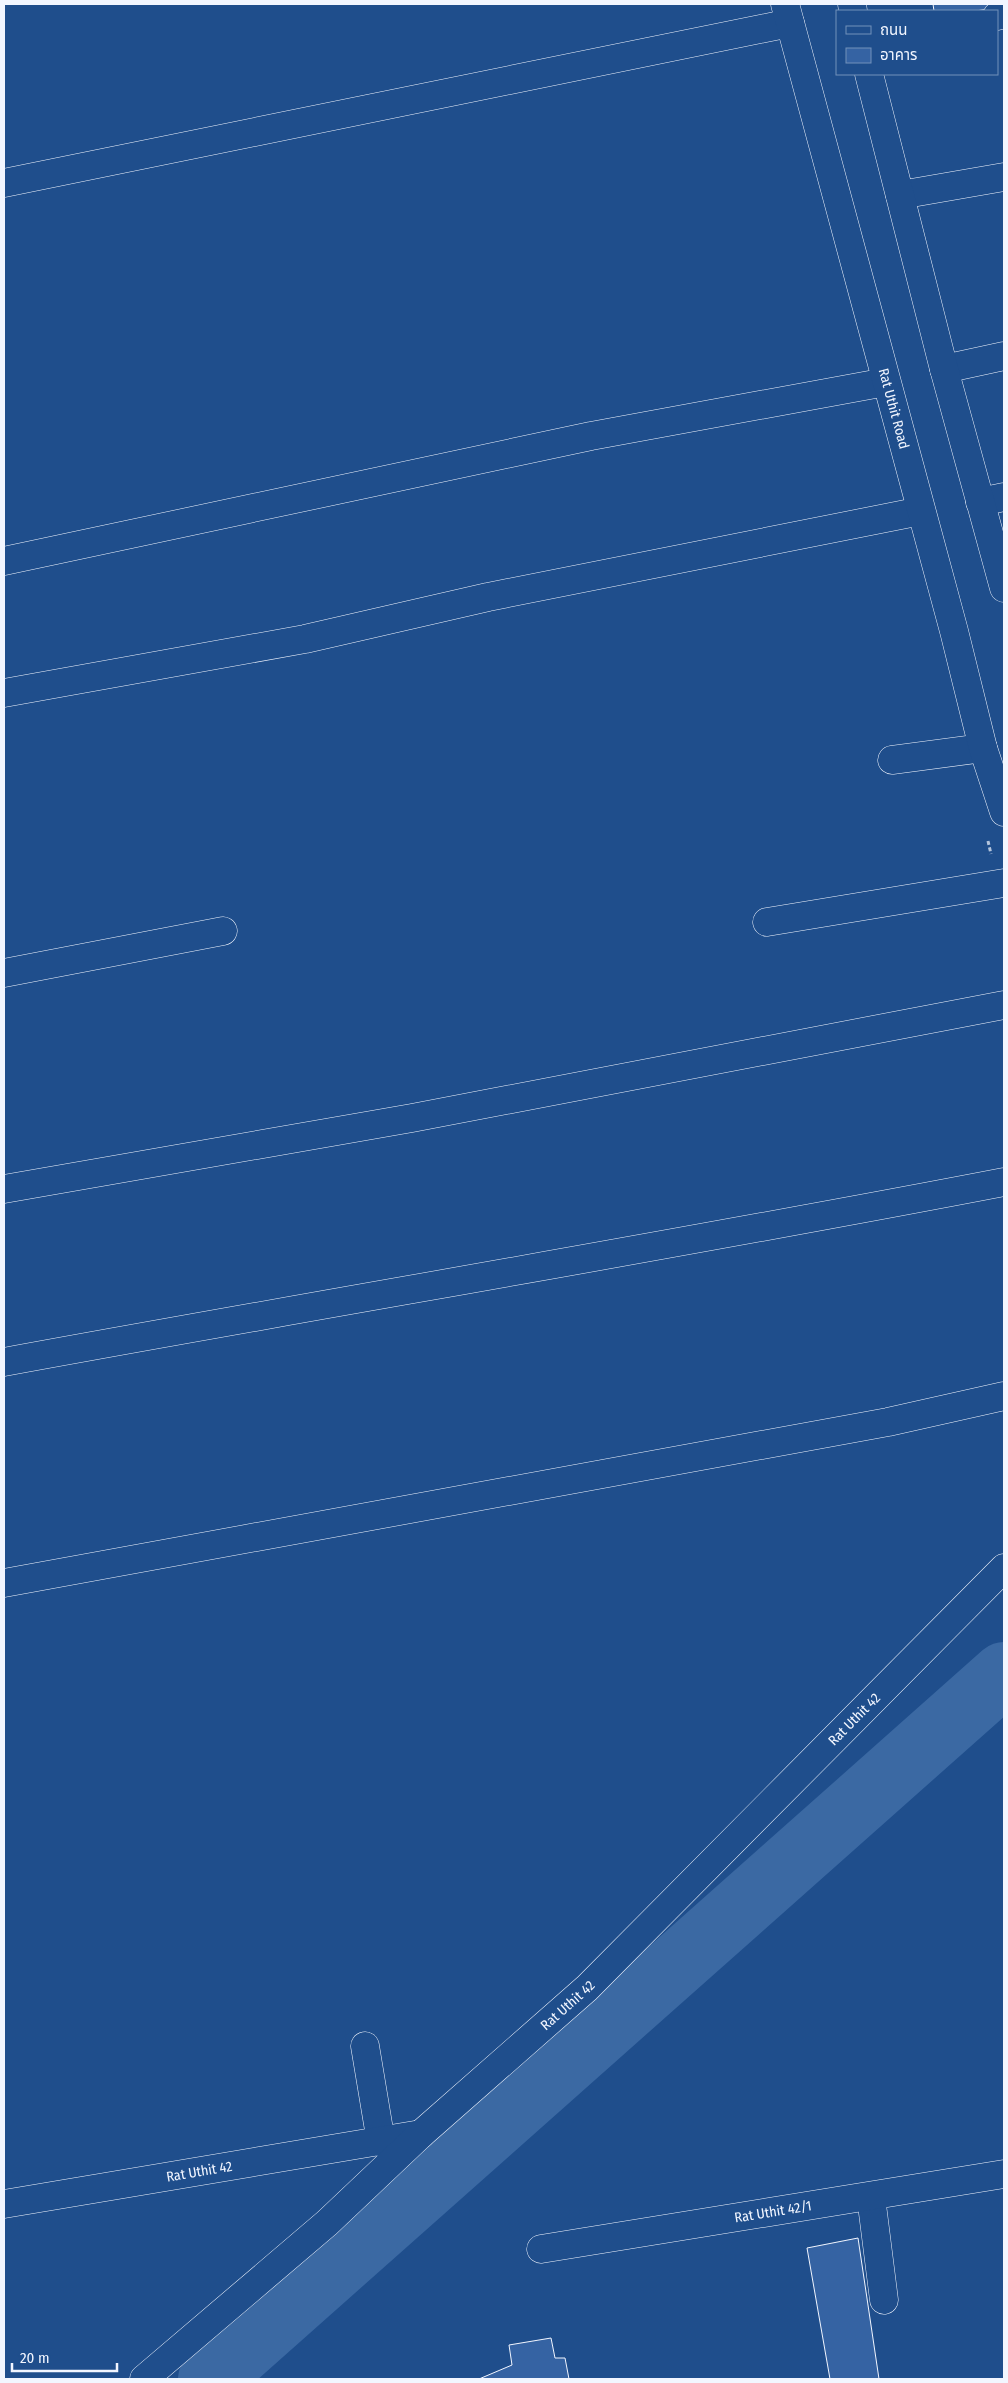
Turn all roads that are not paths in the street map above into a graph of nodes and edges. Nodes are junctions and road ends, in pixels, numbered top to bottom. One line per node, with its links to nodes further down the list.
1 (788, 13): 4 (street); 8 (street, Rat Uthit Road)
2 (869, 75): 5 (street)
3 (1004, 177): 5 (street)
4 (4, 183)
5 (900, 196): 7 (street)
6 (1004, 356): 7 (street)
7 (944, 369): 9 (street)
8 (886, 382): 10 (street, Rat Uthit Road); 11 (street)
9 (992, 499): 12 (street)
10 (922, 512): 13 (street); 14 (street, Rat Uthit Road)
11 (4, 561)
12 (1004, 588)
13 (4, 693)
14 (983, 748): 15 (street); 16 (street, Rat Uthit Road)
15 (892, 760)
16 (1004, 812)
17 (1004, 883): 18 (street)
18 (767, 922)
19 (223, 931): 20 (street)
20 (4, 973)
21 (1004, 1005): 23 (street)
22 (1004, 1182): 24 (street)
23 (4, 1189)
24 (4, 1362)
25 (1004, 1396): 27 (street)
26 (1004, 1568): 29 (street, Rat Uthit 42)
27 (4, 1583)
28 (365, 2046): 30 (street)
29 (421, 2134): 30 (street, Rat Uthit 42); 36 (street)
30 (381, 2142): 33 (street, Rat Uthit 42)
31 (1004, 2174): 32 (street, Rat Uthit 42/1)
32 (871, 2197): 34 (street, Rat Uthit 42/1); 35 (street)
33 (4, 2204)
34 (541, 2249)
35 (884, 2300)
36 (144, 2379)

